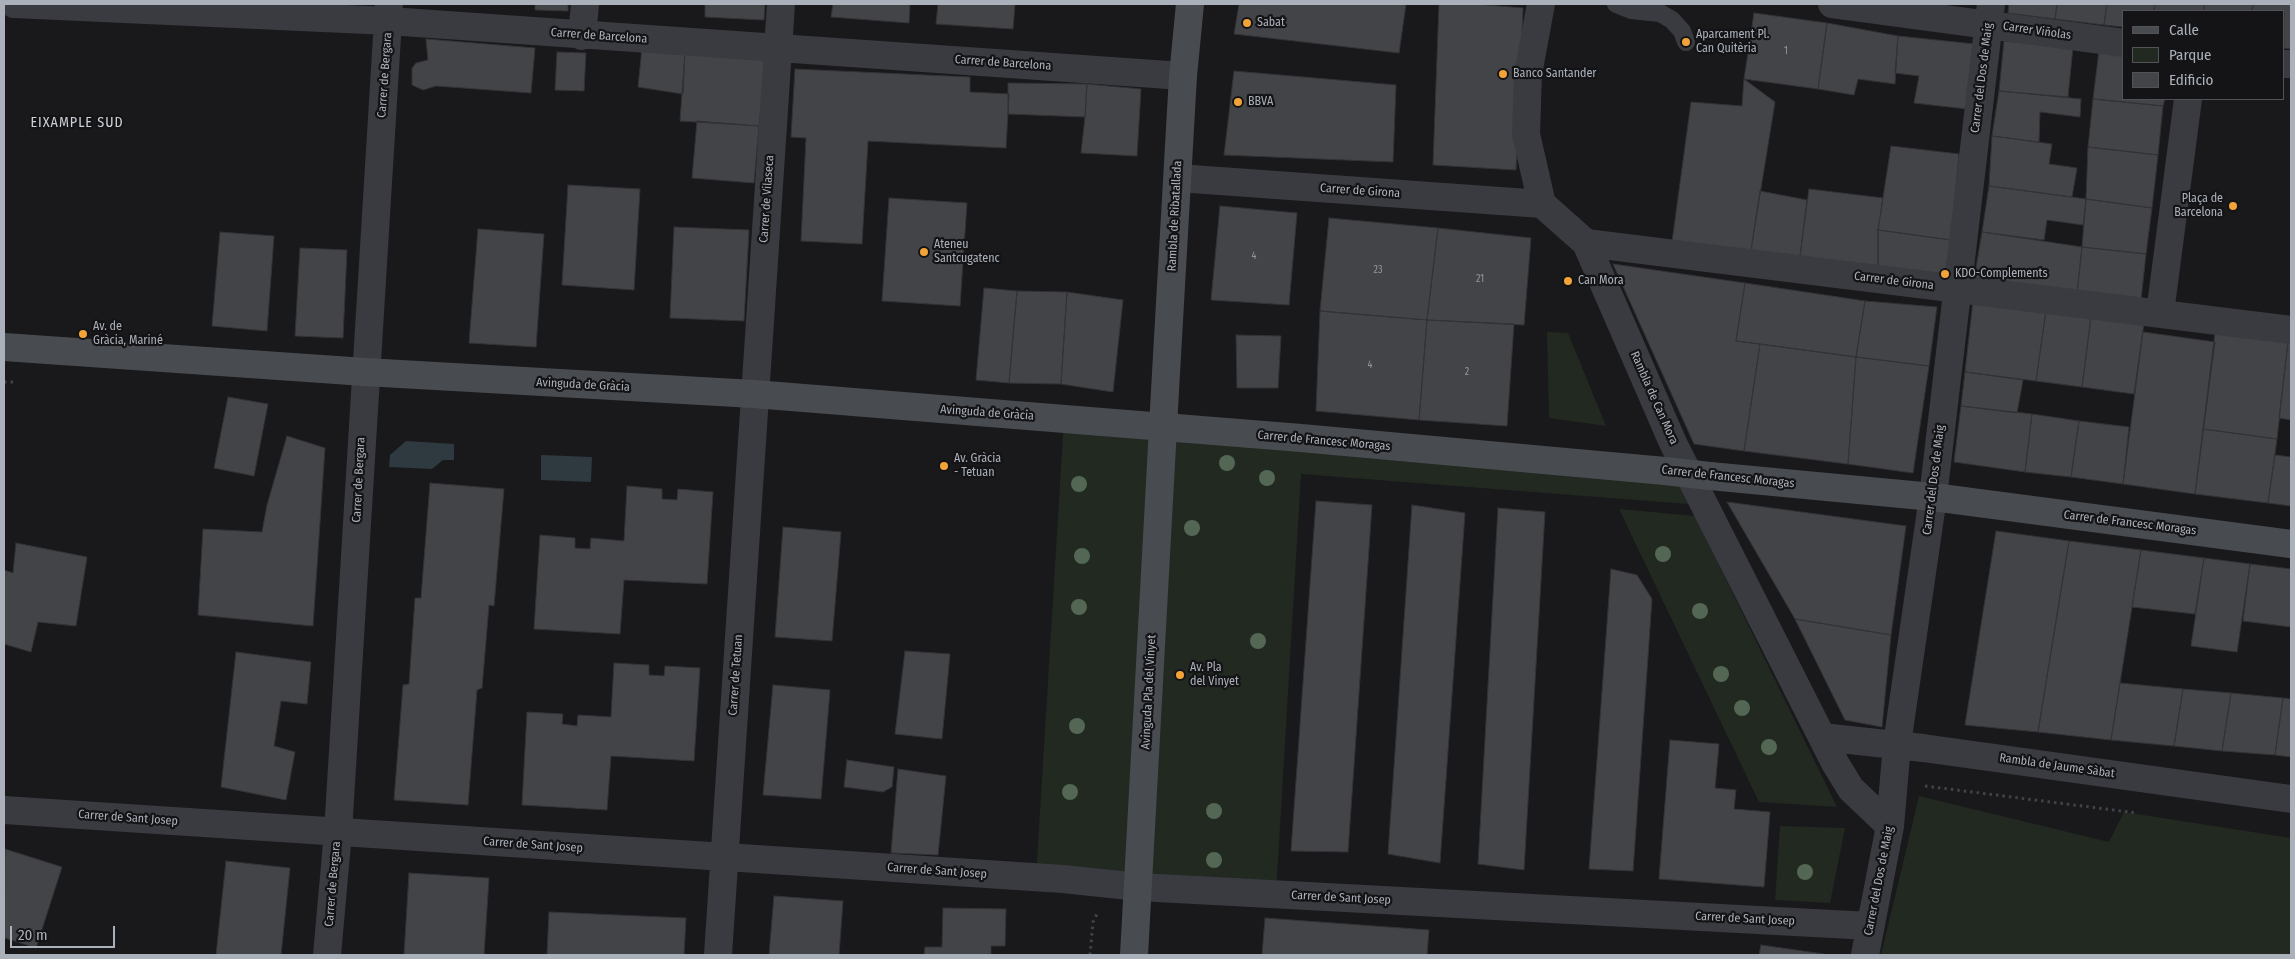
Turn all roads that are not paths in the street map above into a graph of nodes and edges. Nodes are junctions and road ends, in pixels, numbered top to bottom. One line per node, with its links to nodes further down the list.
1 (14, 4): 8 (street, Carrer de Barcelona)
2 (585, 4): 10 (street)
3 (781, 4): 13 (street, Carrer de Vilaseca)
4 (1190, 4): 14 (street, Rambla de Ribatallada)
5 (1541, 4): 17 (street)
6 (1616, 4): 11 (lane)
7 (1832, 4): 9 (street, Carrer Viñolas)
8 (389, 12): 10 (street, Carrer de Barcelona); 23 (street, Carrer de Bergara)
9 (1990, 14): 12 (street, Carrer Viñolas); 19 (street, Carrer del Dos de Maig)
10 (582, 36): 13 (street, Carrer de Barcelona)
11 (1686, 42)
12 (2122, 43)
13 (778, 48): 14 (street, Carrer de Barcelona); 24 (street, Carrer de Vilaseca)
14 (1183, 76): 16 (street, Rambla de Ribatallada)
15 (2188, 100): 20 (street)
16 (1178, 178): 17 (street, Carrer de Girona); 25 (street, Rambla de Ribatallada)
17 (1542, 204): 18 (street, Rambla de Can Mora)
18 (1586, 243): 19 (street, Carrer de Girona); 28 (street, Rambla de Can Mora)
19 (1956, 289): 20 (street, Carrer de Girona); 26 (street, Carrer del Dos de Maig)
20 (2160, 313): 21 (street, Carrer de Girona)
21 (2291, 330)
22 (4, 347): 23 (street, Avinguda de Gràcia)
23 (365, 372): 24 (street, Avinguda de Gràcia); 33 (street, Carrer de Bergara)
24 (754, 394): 25 (street, Avinguda de Gràcia); 34 (street, Carrer de Tetuan)
25 (1162, 428): 26 (street, Carrer de Francesc Moragas, bridge); 35 (street, Avinguda Pla del Vinyet)
26 (1933, 497): 27 (street, Carrer de Francesc Moragas); 29 (street, Carrer del Dos de Maig)
27 (2291, 544)
28 (1822, 737): 29 (street, Rambla de Jaume Sàbat); 32 (street, Rambla de Can Mora)
29 (1897, 744): 30 (street, Rambla de Jaume Sàbat); 32 (street, Carrer del Dos de Maig)
30 (2291, 799)
31 (4, 810): 33 (street, Carrer de Sant Josep)
32 (1890, 826): 36 (street, Carrer del Dos de Maig)
33 (338, 832): 34 (street, Carrer de Sant Josep); 37 (street, Carrer de Bergara)
34 (724, 858): 35 (street, Carrer de Sant Josep); 38 (street, Carrer de Tetuan)
35 (1139, 887): 36 (street, Carrer de Sant Josep); 39 (street, Avinguda Pla del Vinyet)
36 (1870, 926): 40 (street, Carrer del Dos de Maig)
37 (327, 955)
38 (718, 955)
39 (1134, 955)
40 (1865, 955)

